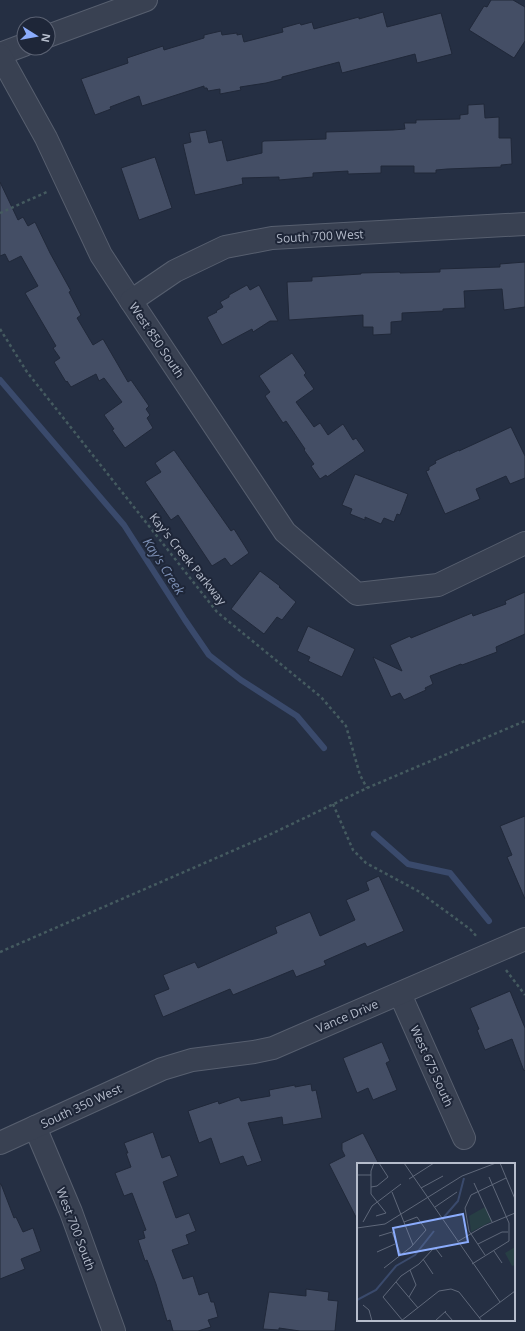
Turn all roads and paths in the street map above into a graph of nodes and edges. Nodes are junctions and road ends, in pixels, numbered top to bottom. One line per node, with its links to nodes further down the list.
1 (146, 0): 2 (street)
2 (56, 33)
3 (16, 48): 4 (street)
4 (0, 54): 5 (street, West 850 South)
5 (67, 184): 6 (path); 8 (street, West 850 South)
6 (0, 213)
7 (525, 224): 8 (street, South 700 West)
8 (131, 301): 10 (street, West 850 South)
9 (0, 329): 12 (path, Kay's Creek Parkway)
10 (525, 543)
11 (525, 721): 12 (path)
12 (367, 788): 13 (path)
13 (333, 804): 15 (path); 16 (path)
14 (525, 939): 18 (street, Vance Drive)
15 (481, 940)
16 (0, 952)
17 (508, 973): 19 (path)
18 (400, 994): 20 (street, Vance Drive); 22 (street, West 675 South)
19 (525, 995)
20 (162, 1069): 21 (street, South 350 West)
21 (35, 1128): 23 (street, South 350 West); 24 (street, West 700 South)
22 (464, 1138)
23 (0, 1143)
24 (114, 1331)

